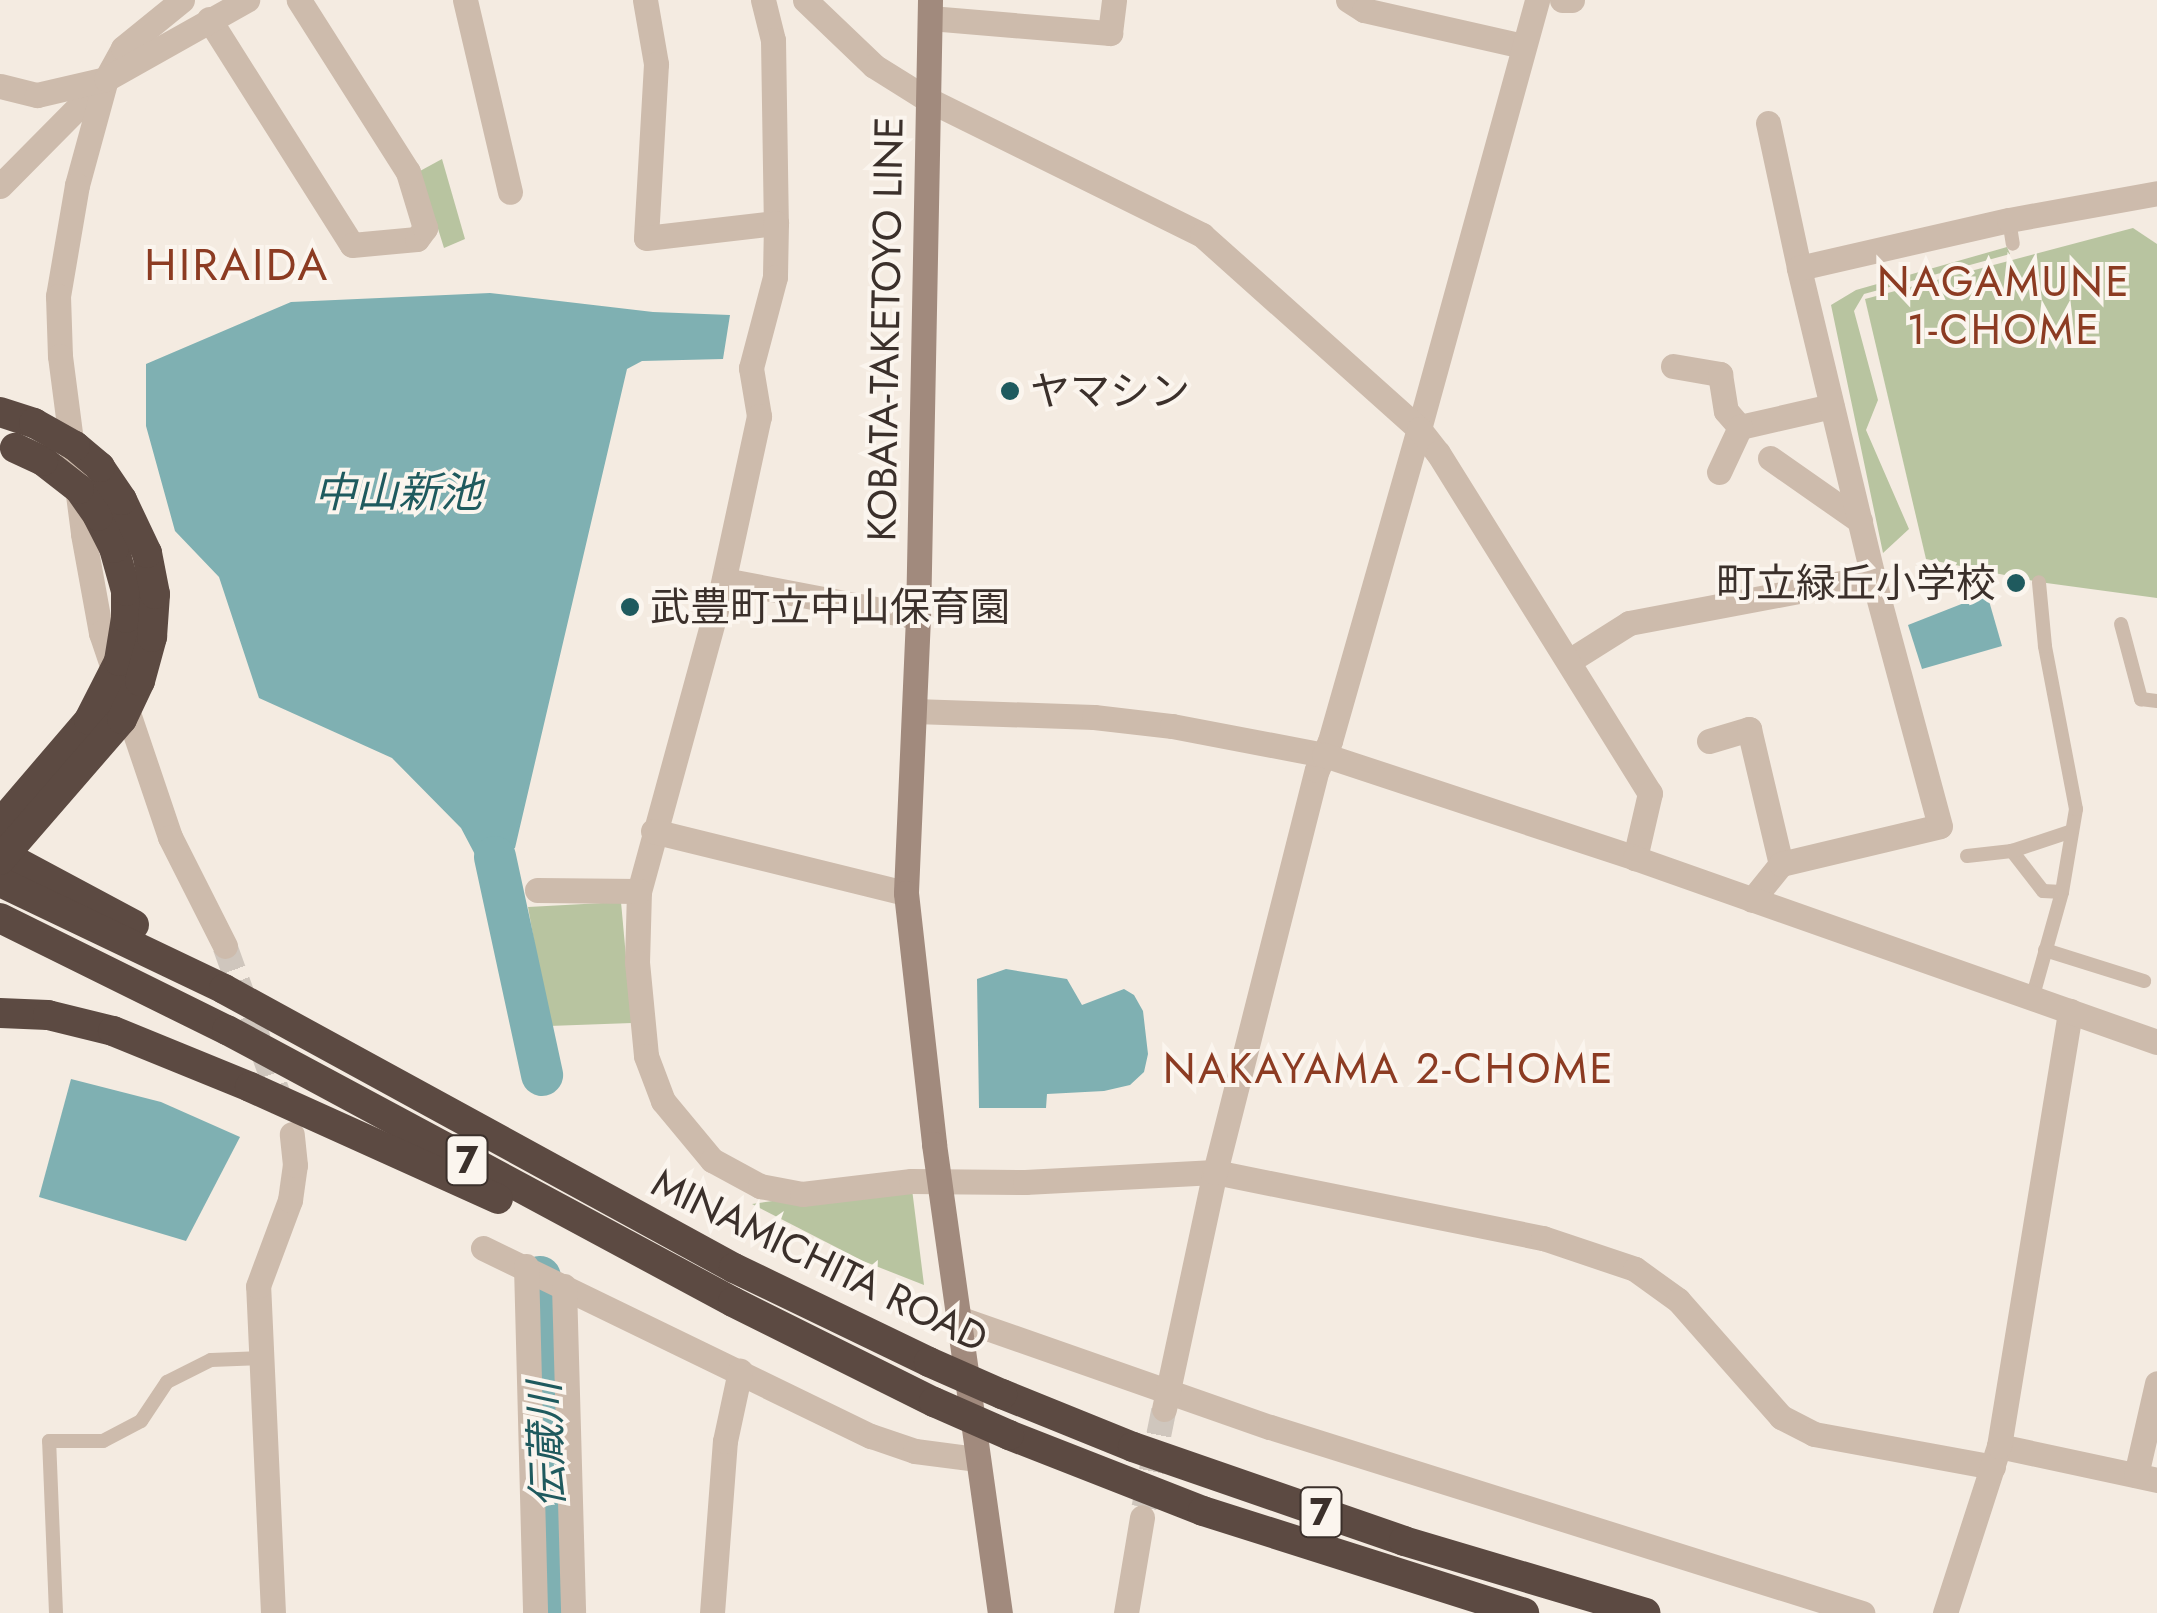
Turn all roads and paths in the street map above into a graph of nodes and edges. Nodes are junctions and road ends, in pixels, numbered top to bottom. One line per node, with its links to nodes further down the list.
1 (182, 0): 16 (street)
2 (247, 0): 14 (street)
3 (300, 0): 14 (street)
4 (465, 0): 21 (street)
5 (645, 0): 23 (street)
6 (763, 0): 23 (street)
7 (804, 0): 18 (street)
8 (1114, 0): 13 (street)
9 (1348, 0): 15 (street)
10 (1537, 0): 15 (street)
11 (1562, 0): 12 (street)
12 (1572, 0)
13 (930, 9): 18 (main road, KOBATA-TAKETOYO LINE)
14 (208, 20): 16 (street)
15 (1523, 46): 29 (street)
16 (106, 80): 17 (street); 20 (street); 59 (street)
17 (0, 86)
18 (927, 99): 29 (street); 37 (main road, KOBATA-TAKETOYO LINE)
19 (1768, 123): 24 (street)
20 (0, 186)
21 (510, 192)
22 (2157, 193): 24 (street)
23 (776, 223): 35 (street)
24 (1798, 268): 26 (street)
25 (1673, 366): 28 (street)
26 (1832, 406): 28 (street); 33 (street)
27 (0, 412): 49 (highway, bridge)
28 (1740, 427): 32 (street)
29 (1419, 429): 39 (street); 43 (street)
30 (8, 446): 44 (highway, bridge)
31 (1770, 458): 33 (street)
32 (1719, 472)
33 (1860, 522): 34 (street)
34 (1873, 577): 39 (street); 51 (street)
35 (724, 580): 37 (street); 45 (street)
36 (2039, 582): 46 (lane)
37 (918, 617): 41 (main road, KOBATA-TAKETOYO LINE)
38 (2122, 624): 40 (lane)
39 (1568, 661): 50 (street)
40 (2157, 702)
41 (914, 711): 43 (street); 56 (main road, KOBATA-TAKETOYO LINE)
42 (1709, 741): 51 (street)
43 (1324, 755): 50 (street); 68 (street)
44 (0, 824)
45 (654, 831): 54 (street); 56 (street)
46 (2072, 831): 47 (lane); 55 (lane)
47 (2012, 850): 48 (lane); 55 (lane)
48 (1966, 856)
49 (0, 857): 66 (highway)
50 (1635, 858): 57 (street)
51 (1781, 864): 57 (street)
52 (0, 882): 66 (highway, MINAMICHITA ROAD / 7)
53 (537, 890): 54 (street)
54 (639, 891): 69 (street)
55 (2062, 892): 60 (lane)
56 (906, 893): 69 (main road, KOBATA-TAKETOYO LINE)
57 (1752, 900): 62 (street)
58 (0, 918): 72 (highway, MINAMICHITA ROAD / 7)
59 (224, 946)
60 (2045, 950): 61 (lane); 62 (lane)
61 (2144, 980)
62 (2032, 999): 63 (street)
63 (2070, 1012): 65 (street); 79 (street)
64 (0, 1013): 72 (highway)
65 (2157, 1042)
66 (462, 1118): 91 (highway, MINAMICHITA ROAD / 7, bridge)
67 (292, 1134): 75 (street)
68 (1215, 1172): 69 (street); 78 (street); 79 (street)
69 (939, 1180): 74 (main road, KOBATA-TAKETOYO LINE)
70 (483, 1248): 71 (street)
71 (527, 1266): 73 (street); 85 (street)
72 (677, 1272): 90 (highway, MINAMICHITA ROAD / 7, bridge)
73 (563, 1286): 76 (street); 86 (street)
74 (961, 1319): 78 (street); 80 (main road, KOBATA-TAKETOYO LINE)
75 (260, 1358): 83 (lane); 84 (street)
76 (740, 1371): 80 (street); 87 (street)
77 (2157, 1383): 81 (street)
78 (1166, 1400): 92 (street)
79 (1996, 1456): 81 (street); 93 (street)
80 (977, 1459): 88 (main road, KOBATA-TAKETOYO LINE)
81 (2146, 1477)
82 (1142, 1517): 89 (street)
83 (56, 1613)
84 (273, 1613)
85 (535, 1613)
86 (573, 1613)
87 (712, 1613)
88 (1000, 1613)
89 (1126, 1613)
90 (1524, 1613)
91 (1646, 1613)
92 (1862, 1613)
93 (1945, 1613)

